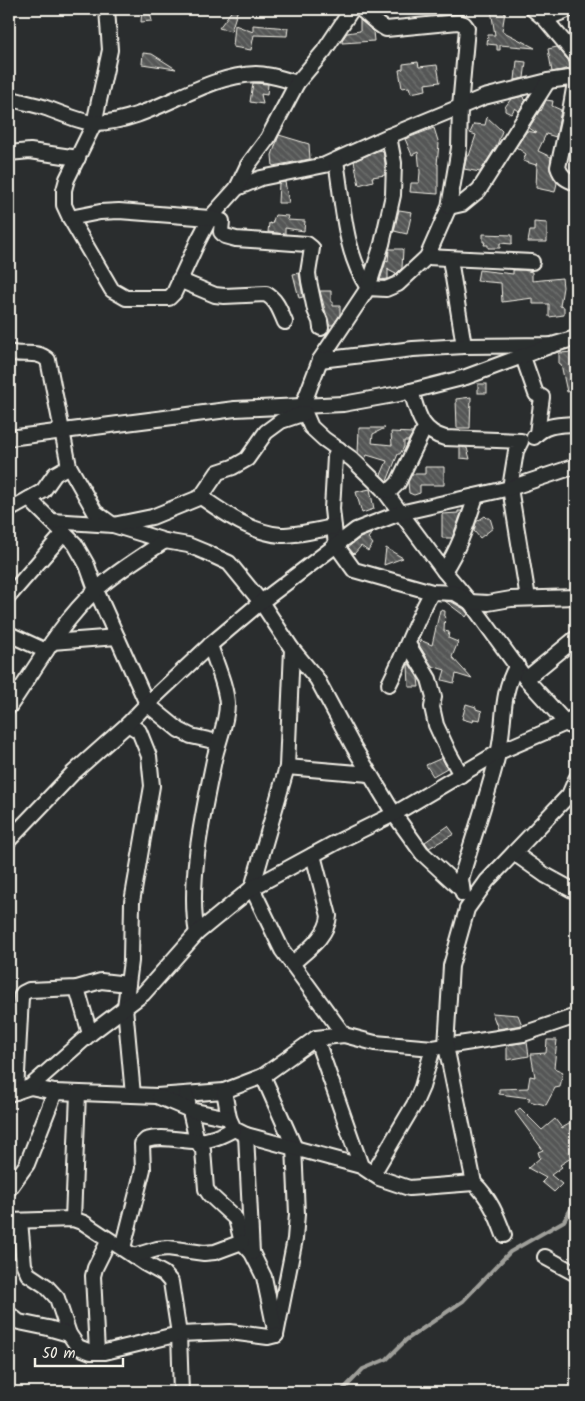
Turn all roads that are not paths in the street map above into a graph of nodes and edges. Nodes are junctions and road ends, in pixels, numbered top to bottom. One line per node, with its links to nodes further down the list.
1 (108, 9): 13 (street)
2 (352, 9): 10 (street)
3 (360, 9): 12 (street)
4 (532, 9): 6 (street)
5 (570, 9): 6 (street)
6 (551, 14): 7 (street)
7 (576, 56)
8 (576, 77): 9 (street); 18 (street)
9 (548, 81): 12 (street); 20 (street)
10 (296, 82): 13 (street); 19 (street)
11 (9, 98): 13 (street)
12 (460, 107): 14 (street); 20 (street)
13 (94, 124): 16 (street)
14 (389, 136): 17 (street); 27 (street)
15 (9, 154): 16 (street)
16 (78, 158): 21 (street)
17 (336, 160): 19 (street); 27 (street)
18 (576, 183)
19 (237, 188): 22 (street)
20 (449, 207): 23 (street)
21 (70, 218): 22 (street); 26 (street)
22 (210, 218): 26 (street); 29 (street)
23 (427, 257): 24 (street); 27 (street)
24 (450, 259): 25 (street); 32 (street)
25 (532, 262)
26 (179, 280): 28 (street)
27 (368, 288): 35 (street)
28 (285, 322)
29 (321, 328)
30 (576, 338): 31 (street)
31 (552, 345): 32 (street); 34 (street)
32 (464, 346): 35 (street)
33 (9, 352): 40 (street)
34 (523, 357): 36 (street); 41 (street)
35 (320, 360): 37 (street)
36 (411, 391): 37 (street); 39 (street)
37 (304, 409): 40 (street); 44 (street); 50 (street)
38 (576, 424): 41 (street)
39 (426, 428): 43 (street); 48 (street)
40 (62, 430): 42 (street); 45 (street)
41 (537, 432): 43 (street)
42 (9, 438)
43 (521, 441): 47 (street)
44 (339, 449): 48 (street); 56 (street)
45 (69, 466): 51 (street); 55 (street)
46 (576, 466): 47 (street)
47 (510, 488): 49 (street); 65 (street)
48 (384, 489): 53 (street)
49 (476, 496): 53 (street); 60 (street)
50 (201, 497): 55 (street); 56 (street)
51 (29, 499): 52 (street); 54 (street)
52 (9, 510)
53 (400, 512): 59 (street); 60 (street)
54 (52, 521): 55 (street); 57 (street)
55 (113, 525): 58 (street)
56 (334, 526): 59 (street)
57 (64, 533): 61 (street); 63 (street)
58 (165, 541): 61 (street); 66 (street)
59 (336, 545): 62 (street); 66 (street)
60 (444, 571): 67 (street)
61 (96, 590): 69 (street); 72 (street)
62 (432, 592): 67 (street); 71 (street)
63 (9, 596)
64 (576, 597): 65 (street)
65 (528, 598): 67 (street)
66 (261, 602): 73 (street); 74 (street)
67 (470, 602): 75 (street)
68 (9, 634): 72 (street)
69 (117, 637): 72 (street); 78 (street)
70 (576, 638): 76 (street)
71 (408, 644): 77 (street); 86 (street)
72 (49, 646): 79 (street)
73 (210, 646): 78 (street); 82 (street)
74 (292, 648): 84 (street); 85 (street)
75 (517, 665): 76 (street); 83 (street)
76 (526, 679): 80 (street)
77 (389, 684)
78 (147, 704): 81 (street); 82 (street)
79 (9, 708)
80 (573, 723): 83 (street)
81 (128, 724): 89 (street); 98 (street)
82 (218, 742): 96 (street)
83 (499, 752): 86 (street); 93 (street)
84 (287, 767): 85 (street); 92 (street)
85 (369, 774): 88 (street)
86 (461, 775): 88 (street)
87 (576, 779): 90 (street)
88 (394, 814): 91 (street); 93 (street)
89 (9, 840)
90 (514, 853): 94 (street); 95 (street)
91 (313, 855): 92 (street); 97 (street)
92 (252, 888): 96 (street); 97 (street)
93 (461, 889): 95 (street)
94 (576, 892)
95 (468, 909): 105 (street)
96 (196, 933): 100 (street)
97 (292, 964): 103 (street)
98 (128, 984): 99 (street); 100 (street)
99 (77, 988): 102 (street); 110 (street)
100 (125, 1007): 102 (street); 113 (street)
101 (576, 1016): 105 (street)
102 (90, 1034): 107 (street)
103 (344, 1035): 104 (street); 105 (street)
104 (316, 1038): 106 (street); 119 (street)
105 (440, 1047): 120 (street); 121 (street)
106 (264, 1076): 109 (street); 118 (street)
107 (30, 1087): 108 (street); 110 (street)
108 (55, 1092): 111 (street); 122 (street)
109 (224, 1092): 112 (street); 116 (street)
110 (12, 1093)
111 (78, 1093): 113 (street); 123 (street)
112 (186, 1094): 114 (street); 115 (street)
113 (133, 1095): 114 (street)
114 (157, 1096): 115 (street)
115 (190, 1110): 116 (street); 117 (street)
116 (237, 1127): 117 (street); 118 (street); 129 (street)
117 (197, 1141): 127 (street); 128 (street)
118 (294, 1146): 119 (street); 135 (street)
119 (361, 1166): 120 (street)
120 (373, 1174): 121 (street)
121 (474, 1183): 125 (street)
122 (9, 1190)
123 (73, 1219): 124 (street); 126 (street)
124 (14, 1221): 133 (street)
125 (504, 1236)
126 (109, 1240): 128 (street); 136 (street)
127 (242, 1242): 128 (street); 129 (street)
128 (128, 1252): 134 (street)
129 (252, 1253): 135 (street)
130 (545, 1256): 131 (street)
131 (576, 1274)
132 (9, 1314): 133 (street)
133 (69, 1334): 136 (street)
134 (179, 1334): 135 (street); 136 (street); 137 (street)
135 (276, 1335)
136 (96, 1352)
137 (181, 1392)

